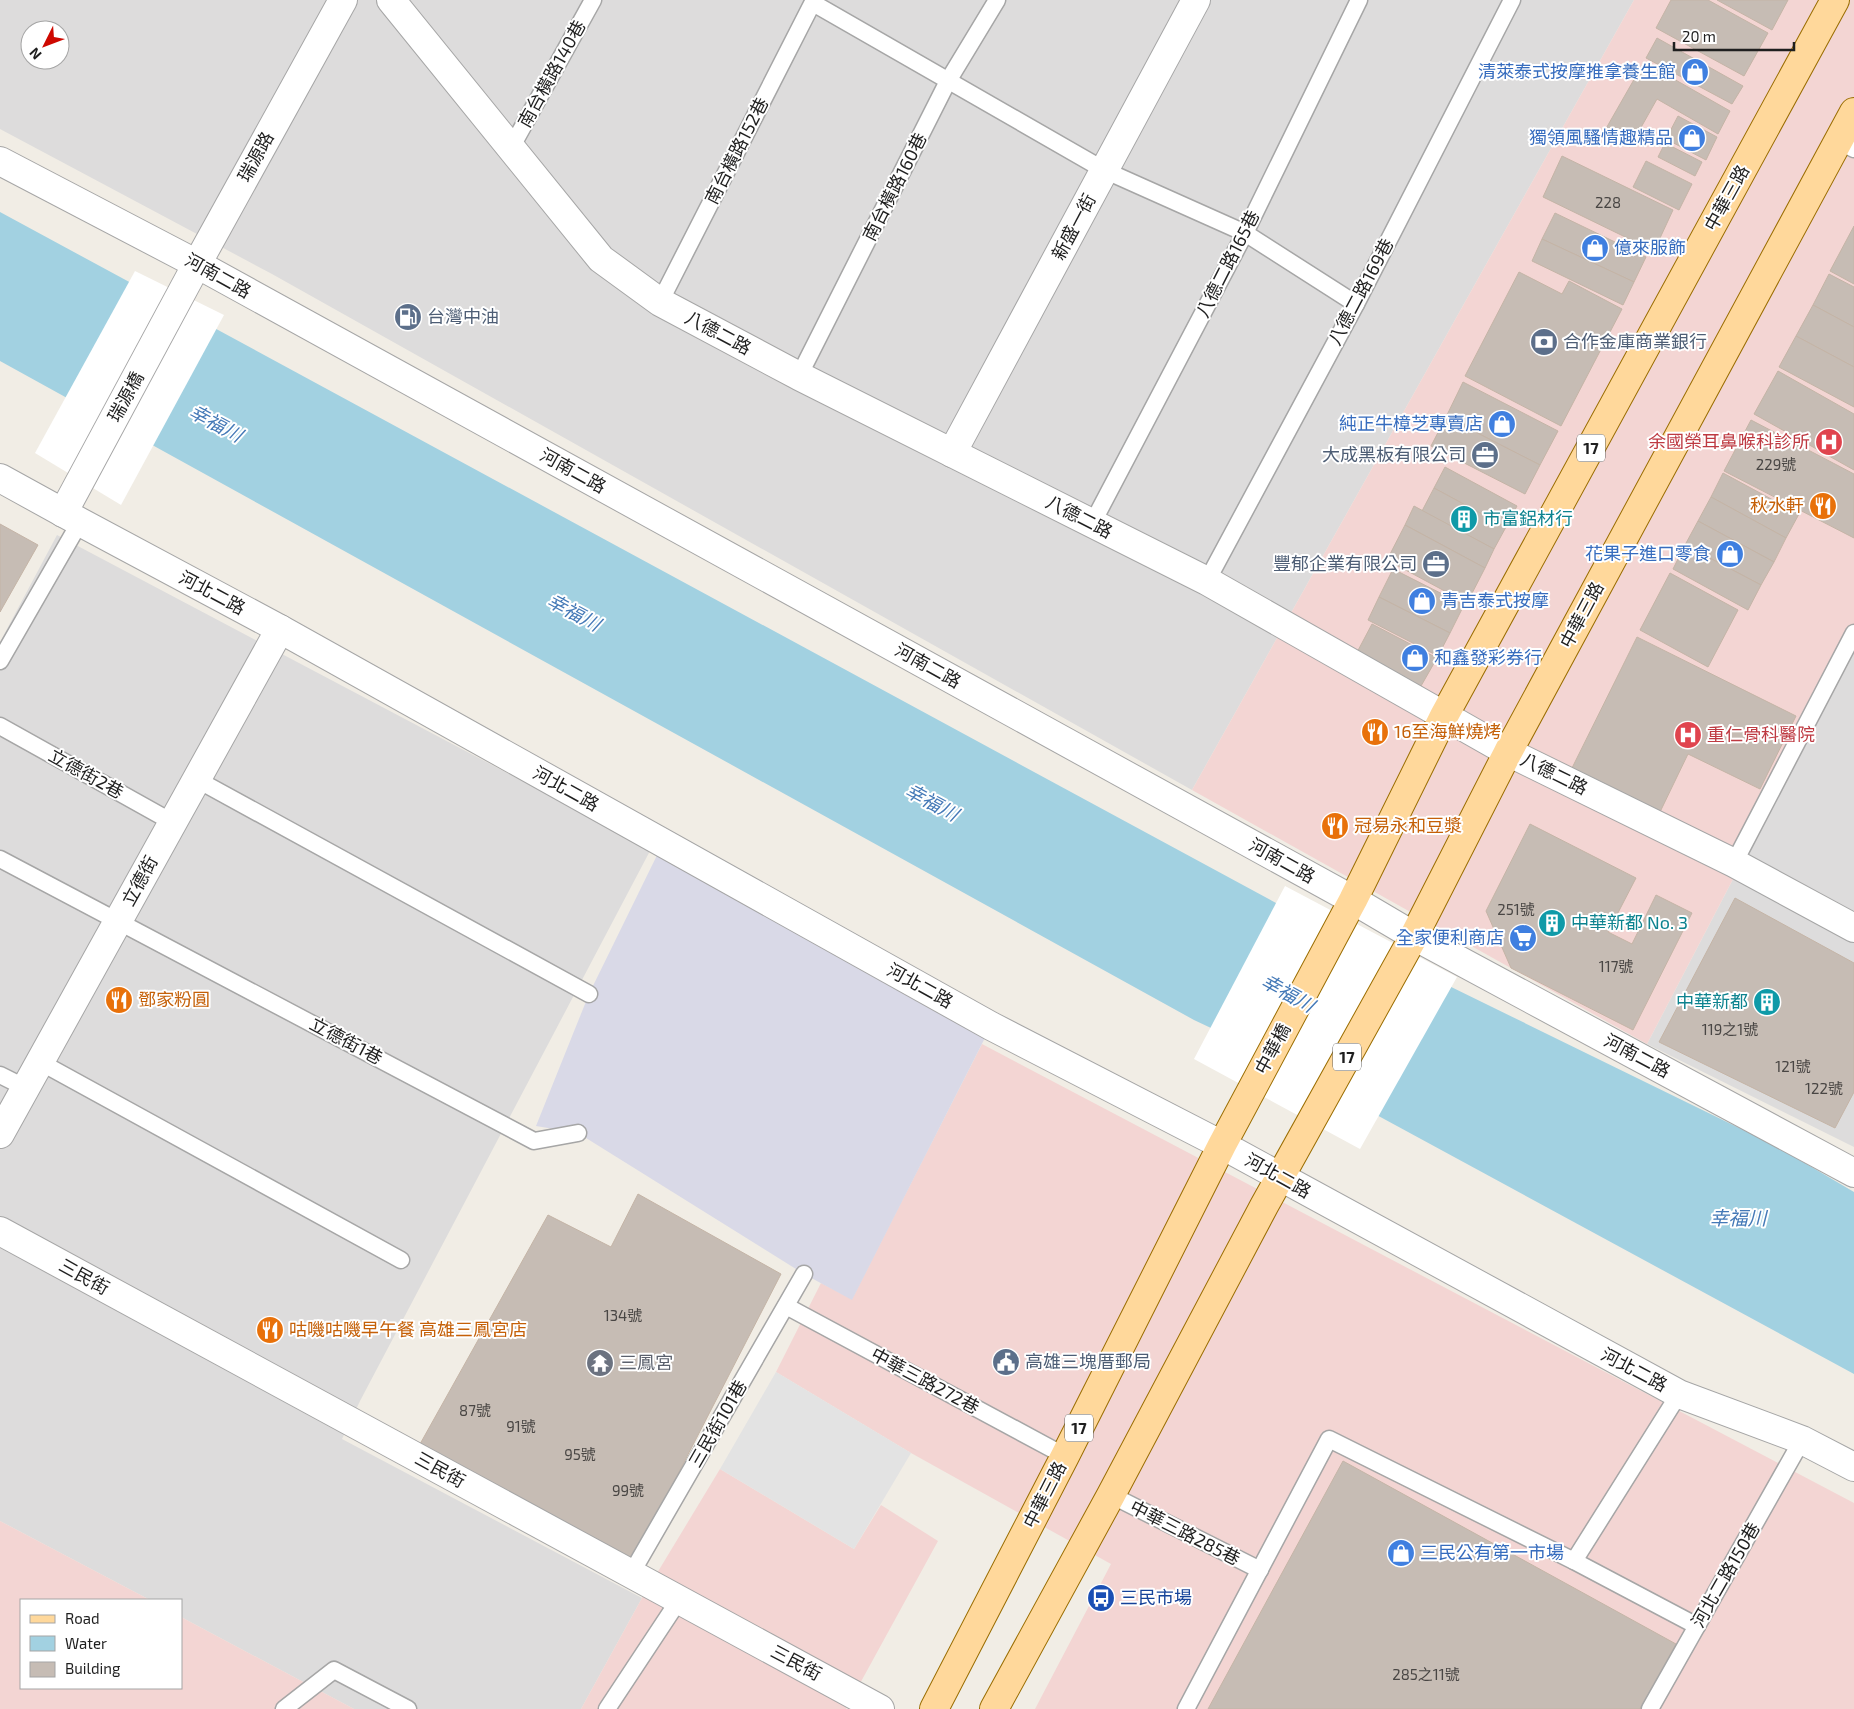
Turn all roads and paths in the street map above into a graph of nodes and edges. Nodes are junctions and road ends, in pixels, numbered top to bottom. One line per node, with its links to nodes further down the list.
1 (342, 0): 17 (street, 瑞源路)
2 (391, 0): 13 (street, 八德二路)
3 (593, 0): 13 (lane, 南台橫路140巷)
4 (997, 0): 10 (lane, 南台橫路160巷)
5 (1196, 0): 15 (street, 新盛一街)
6 (1359, 0): 16 (lane, 八德二路165巷)
7 (1512, 0): 19 (lane, 八德二路169巷)
8 (1835, 0): 30 (main road, 中華三路 / 17)
9 (814, 2): 10 (lane); 18 (lane, 南台橫路152巷)
10 (948, 81): 15 (lane); 21 (lane, 南台橫路160巷)
11 (1854, 112): 12 (main road, 中華三路 / 17)
12 (1846, 145): 32 (main road, 中華三路 / 17)
13 (511, 148): 18 (street, 八德二路)
14 (0, 161): 17 (street, 河南二路)
15 (1104, 170): 16 (lane); 22 (street, 新盛一街)
16 (1245, 233): 19 (lane); 25 (lane, 八德二路165巷)
17 (197, 264): 20 (street, 瑞源路); 37 (street, 河南二路)
18 (660, 302): 21 (street, 八德二路)
19 (1356, 304): 26 (lane, 八德二路169巷)
20 (171, 314): 24 (street, 瑞源橋)
21 (799, 376): 22 (street, 八德二路)
22 (952, 453): 25 (street, 八德二路)
23 (0, 478): 24 (street, 河北二路)
24 (71, 518): 27 (street, 河北二路); 29 (lane)
25 (1092, 524): 26 (street, 八德二路)
26 (1207, 581): 30 (street, 八德二路)
27 (280, 629): 33 (street, 立德街); 47 (street, 河北二路)
28 (1854, 633): 36 (lane)
29 (0, 661)
30 (1444, 716): 32 (street, 八德二路); 37 (main road, 中華三路 / 17)
31 (0, 726): 34 (lane, 立德街2巷)
32 (1508, 752): 36 (street, 八德二路); 40 (main road, 中華三路 / 17)
33 (196, 779): 34 (street, 立德街); 41 (lane)
34 (172, 822): 38 (street, 立德街)
35 (0, 859): 38 (lane, 立德街1巷)
36 (1734, 863): 39 (street, 八德二路)
37 (1353, 900): 40 (street, 河南二路); 47 (main road, 中華橋 / 17)
38 (118, 921): 42 (street, 立德街); 45 (lane, 立德街1巷)
39 (1854, 928)
40 (1414, 936): 48 (street, 河南二路); 49 (main road, 17)
41 (589, 994)
42 (40, 1062): 44 (street, 立德街); 51 (lane)
43 (0, 1075): 44 (lane)
44 (26, 1088): 46 (street, 立德街)
45 (578, 1133)
46 (0, 1134)
47 (1222, 1145): 49 (street, 河北二路); 56 (main road, 中華三路 / 17)
48 (1854, 1173)
49 (1281, 1177): 54 (street, 河北二路); 58 (main road, 17)
50 (0, 1232): 61 (street, 三民街)
51 (401, 1260)
52 (804, 1274): 53 (lane, 三民街101巷)
53 (786, 1306): 56 (lane, 中華三路272巷); 61 (lane, 三民街101巷)
54 (1679, 1394): 55 (street, 河北二路); 59 (lane)
55 (1802, 1440): 57 (street, 河北二路); 63 (lane, 河北二路150巷)
56 (1065, 1456): 68 (main road, 中華三路 / 17)
57 (1854, 1468)
58 (1110, 1495): 60 (lane, 中華三路285巷); 69 (main road, 17)
59 (1574, 1561): 60 (lane); 63 (lane)
60 (1260, 1570): 70 (lane)
61 (630, 1574): 62 (street, 三民街)
62 (679, 1600): 66 (lane); 67 (street, 三民街)
63 (1697, 1626): 71 (lane, 河北二路150巷)
64 (284, 1709): 65 (lane)
65 (408, 1709)
66 (608, 1709)
67 (880, 1709)
68 (934, 1709)
69 (994, 1709)
70 (1186, 1709)
71 (1650, 1709)

